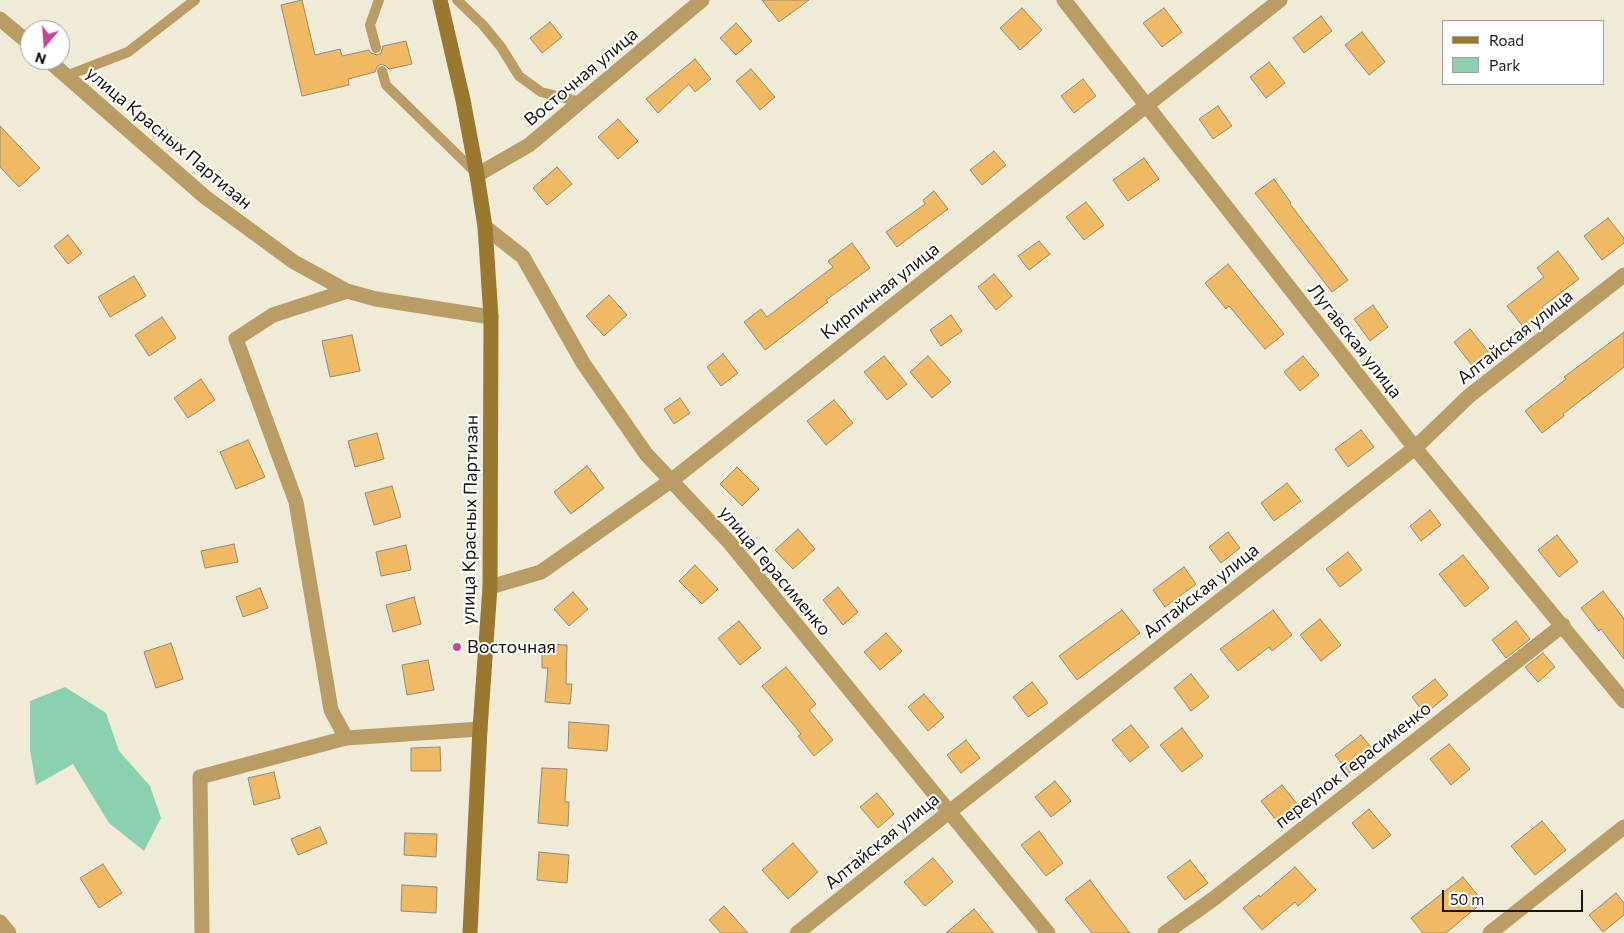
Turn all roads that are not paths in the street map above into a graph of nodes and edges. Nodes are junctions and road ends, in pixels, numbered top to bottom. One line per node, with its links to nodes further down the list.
1 (195, 0): 13 (lane)
2 (379, 0): 10 (lane)
3 (440, 0): 16 (main road, улица Красных Партизан)
4 (457, 0): 14 (lane)
5 (702, 0): 14 (street, Восточная улица)
6 (1064, 0): 15 (street, Лугавская улица)
7 (1280, 0): 15 (street, Кирпичная улица)
8 (3, 25): 9 (street)
9 (20, 37)
10 (376, 48)
11 (59, 70): 13 (street, улица Красных Партизан)
12 (382, 71): 16 (lane)
13 (66, 76): 19 (street, улица Красных Партизан)
14 (581, 102): 16 (street, Восточная улица)
15 (1146, 106): 21 (street, Лугавская улица); 22 (street, Кирпичная улица)
16 (478, 175): 17 (main road, улица Красных Партизан)
17 (485, 227): 20 (main road, улица Красных Партизан); 22 (street, улица Герасименко)
18 (1624, 275): 21 (street, Алтайская улица)
19 (347, 291): 20 (street, улица Красных Партизан); 27 (street)
20 (492, 317): 23 (main road, улица Красных Партизан)
21 (1415, 448): 24 (street, Лугавская улица); 28 (street, Алтайская улица)
22 (672, 480): 23 (street, Кирпичная улица); 28 (street, улица Герасименко)
23 (490, 587): 26 (main road, улица Красных Партизан)
24 (1563, 625): 25 (street, Лугавская улица); 36 (street, переулок Герасименко)
25 (1624, 701)
26 (480, 729): 27 (street); 33 (main road, улица Красных Партизан)
27 (346, 738): 32 (street)
28 (949, 812): 34 (street, Алтайская улица); 35 (street, улица Герасименко)
29 (1624, 827): 37 (street)
30 (0, 922): 31 (street)
31 (9, 933)
32 (202, 933)
33 (470, 933)
34 (797, 933)
35 (1048, 933)
36 (1164, 933)
37 (1490, 933)

